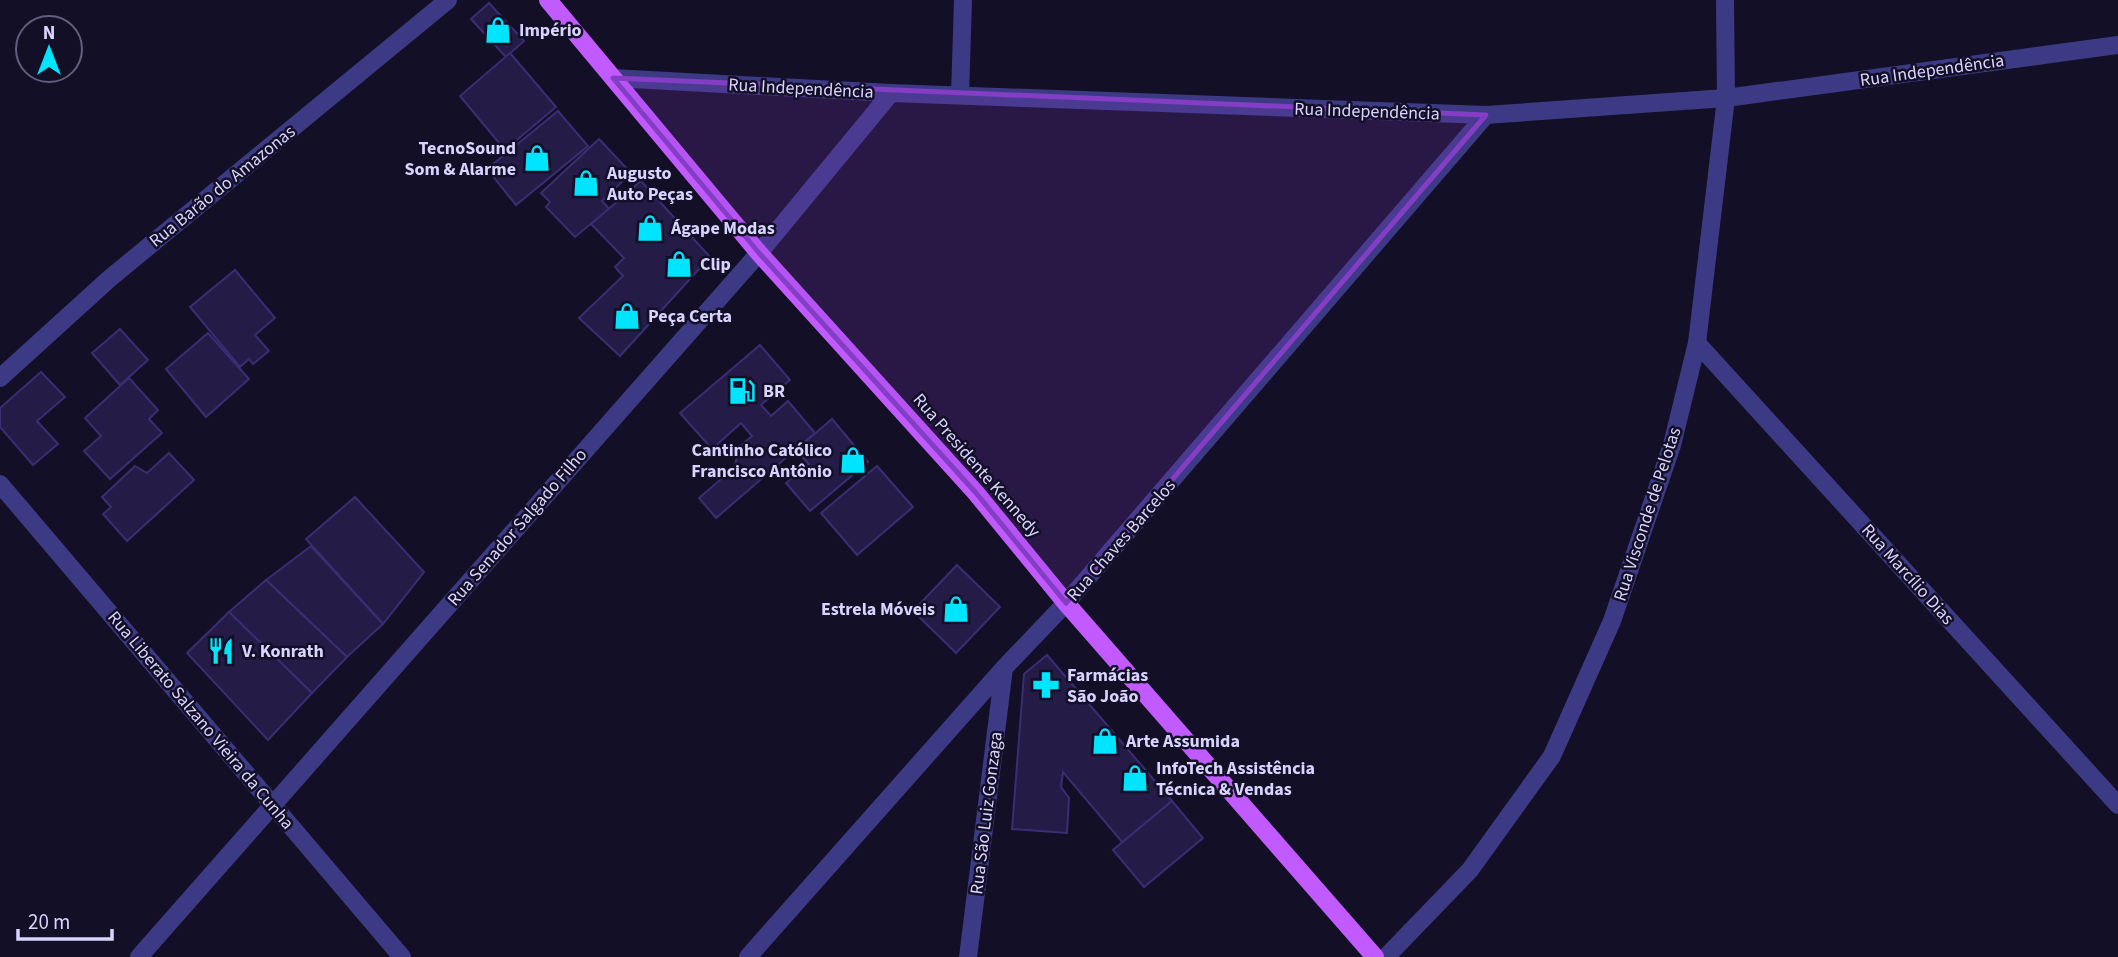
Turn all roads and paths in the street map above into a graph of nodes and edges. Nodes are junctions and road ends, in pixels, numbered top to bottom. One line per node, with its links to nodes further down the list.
1 (448, 0): 13 (street, Rua Barão do Amazonas)
2 (548, 0): 6 (main road, Rua Presidente Kennedy)
3 (963, 0): 8 (street)
4 (1725, 0): 9 (street, Rua Visconde de Pelotas)
5 (2117, 47): 9 (street, Rua Independência)
6 (613, 78): 7 (street, Rua Independência); 11 (main road, Rua Presidente Kennedy)
7 (891, 93): 8 (street, Rua Independência); 11 (street, Rua Senador Salgado Filho)
8 (960, 95): 10 (street, Rua Independência)
9 (1726, 97): 10 (street, Rua Independência); 12 (street, Rua Visconde de Pelotas)
10 (1486, 116): 15 (street, Rua Chaves Barcelos)
11 (758, 253): 15 (main road, Rua Presidente Kennedy); 17 (street, Rua Senador Salgado Filho)
12 (1697, 343): 18 (street, Rua Marcílio Dias); 24 (street, Rua Visconde de Pelotas)
13 (0, 378)
14 (0, 484): 17 (street, Rua Liberato Salzano Vieira da Cunha)
15 (1066, 603): 16 (street, Rua Chaves Barcelos); 23 (main road, Rua Presidente Kennedy)
16 (1004, 668): 21 (street, Rua Chaves Barcelos); 22 (street, Rua São Luiz Gonzaga)
17 (273, 804): 19 (street, Rua Senador Salgado Filho); 20 (street, Rua Liberato Salzano Vieira da Cunha)
18 (2118, 805)
19 (139, 957)
20 (402, 957)
21 (748, 957)
22 (968, 957)
23 (1375, 957)
24 (1386, 957)

